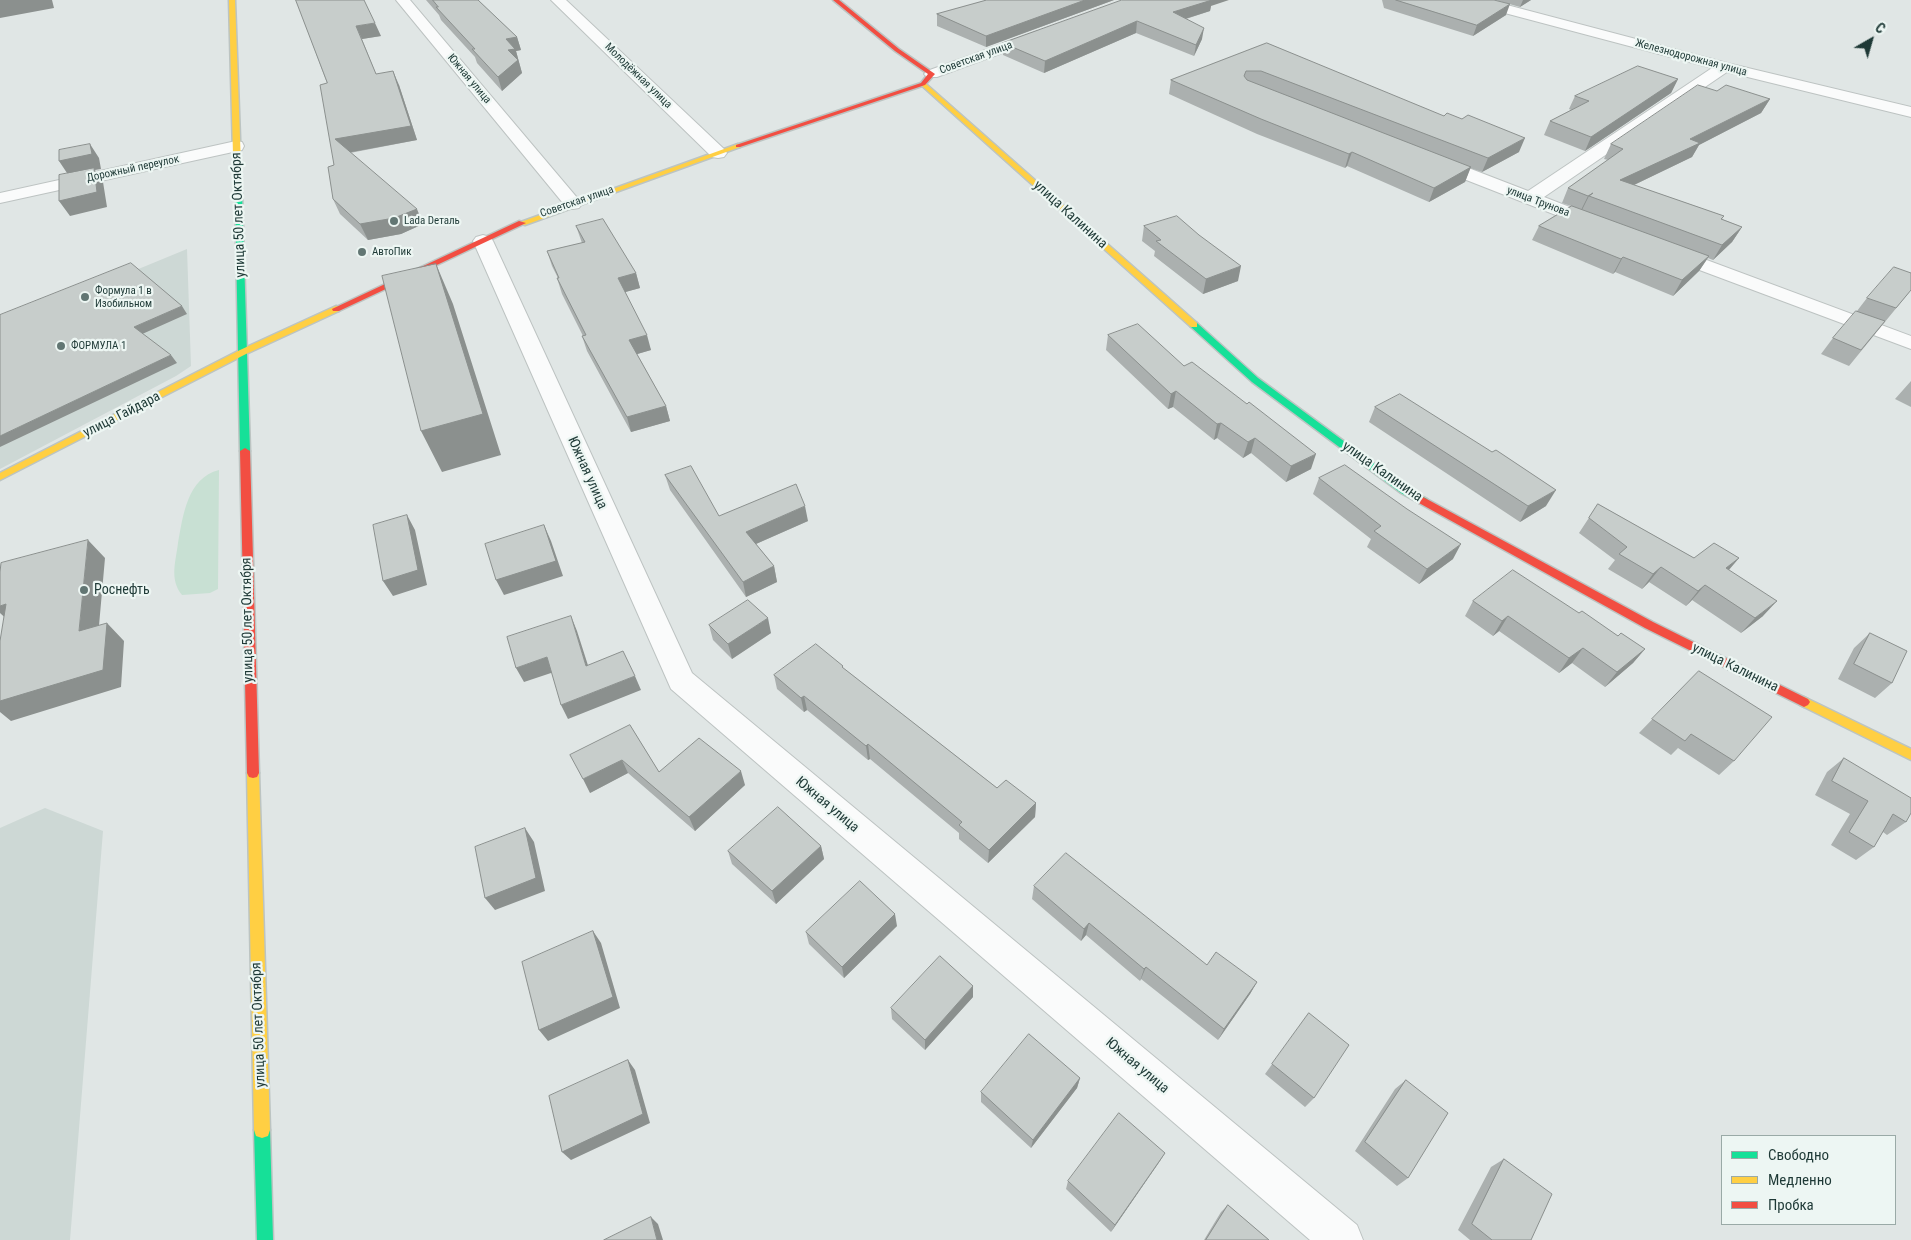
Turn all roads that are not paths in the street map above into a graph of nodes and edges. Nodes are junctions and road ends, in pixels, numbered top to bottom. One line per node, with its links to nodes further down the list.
1 (232, 0): 10 (street, улица 50 лет Октября)
2 (403, 0): 15 (street, Южная улица)
3 (558, 0): 11 (street, Молодёжная улица)
4 (836, 0): 8 (street, улица Калинина)
5 (1472, 0): 7 (street, Железнодорожная улица)
6 (1050, 30): 8 (street, Советская улица)
7 (1724, 67): 9 (street, Железнодорожная улица); 14 (street)
8 (928, 79): 11 (street, Советская улица); 22 (street, улица Калинина)
9 (1911, 112)
10 (236, 146): 13 (street, Дорожный переулок); 20 (street, улица 50 лет Октября)
11 (718, 153): 15 (street, Советская улица)
12 (1418, 155): 14 (street, улица Трунова)
13 (0, 198)
14 (1530, 199): 16 (street, улица Трунова)
15 (573, 204): 17 (street, Советская улица)
16 (1613, 231)
17 (483, 241): 20 (street, Советская улица); 24 (street, Южная улица)
18 (1650, 245): 19 (street)
19 (1911, 344)
20 (243, 352): 21 (street, улица Гайдара); 23 (street, улица 50 лет Октября)
21 (0, 477)
22 (1911, 755)
23 (265, 1240)
24 (1342, 1240)

